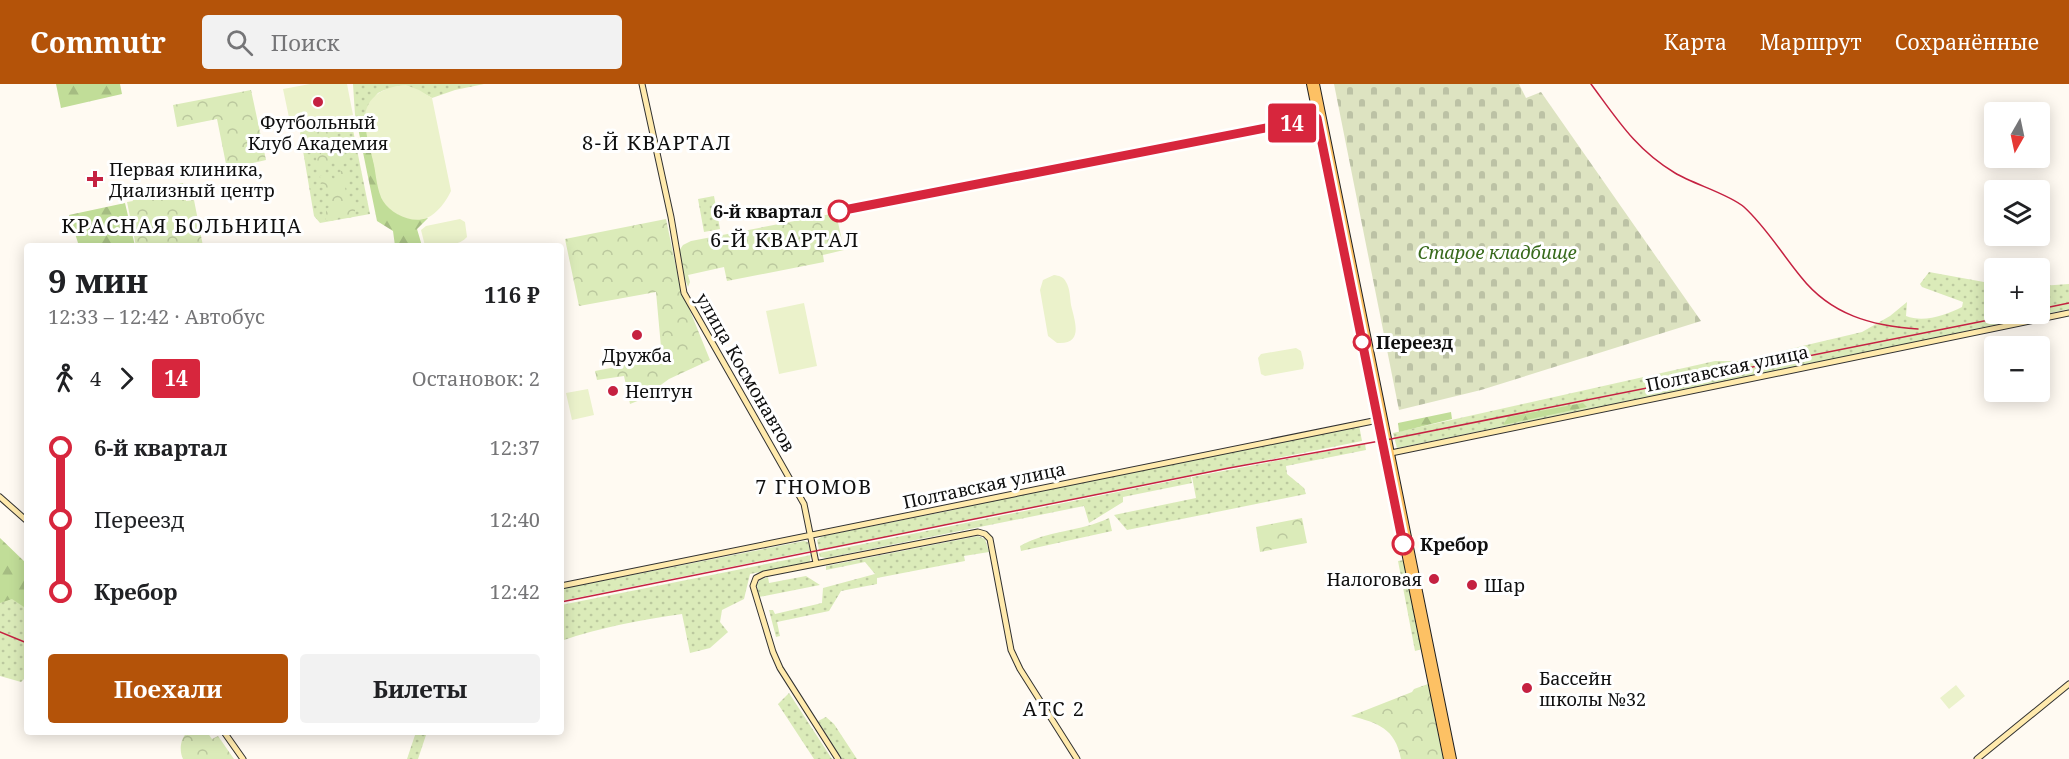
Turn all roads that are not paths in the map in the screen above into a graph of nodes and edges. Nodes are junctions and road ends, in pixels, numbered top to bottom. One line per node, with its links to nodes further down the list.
1 (642, 84): 10 (street, улица Космонавтов)
2 (1310, 84): 4 (main road)
3 (1316, 84): 4 (main road)
4 (1320, 117): 6 (main road); 7 (main road)
5 (2069, 313): 7 (street, Полтавская улица)
6 (1378, 420): 7 (main road); 10 (street, Полтавская улица)
7 (1388, 454): 18 (main road); 19 (main road)
8 (0, 497): 9 (street)
9 (24, 518)
10 (811, 536): 11 (street, улица Космонавтов); 12 (street, Полтавская улица)
11 (816, 563): 16 (street); 17 (street)
12 (564, 585)
13 (2069, 684): 20 (street)
14 (226, 735): 15 (street)
15 (243, 759)
16 (838, 759)
17 (1077, 759)
18 (1446, 759)
19 (1453, 759)
20 (1977, 759)

